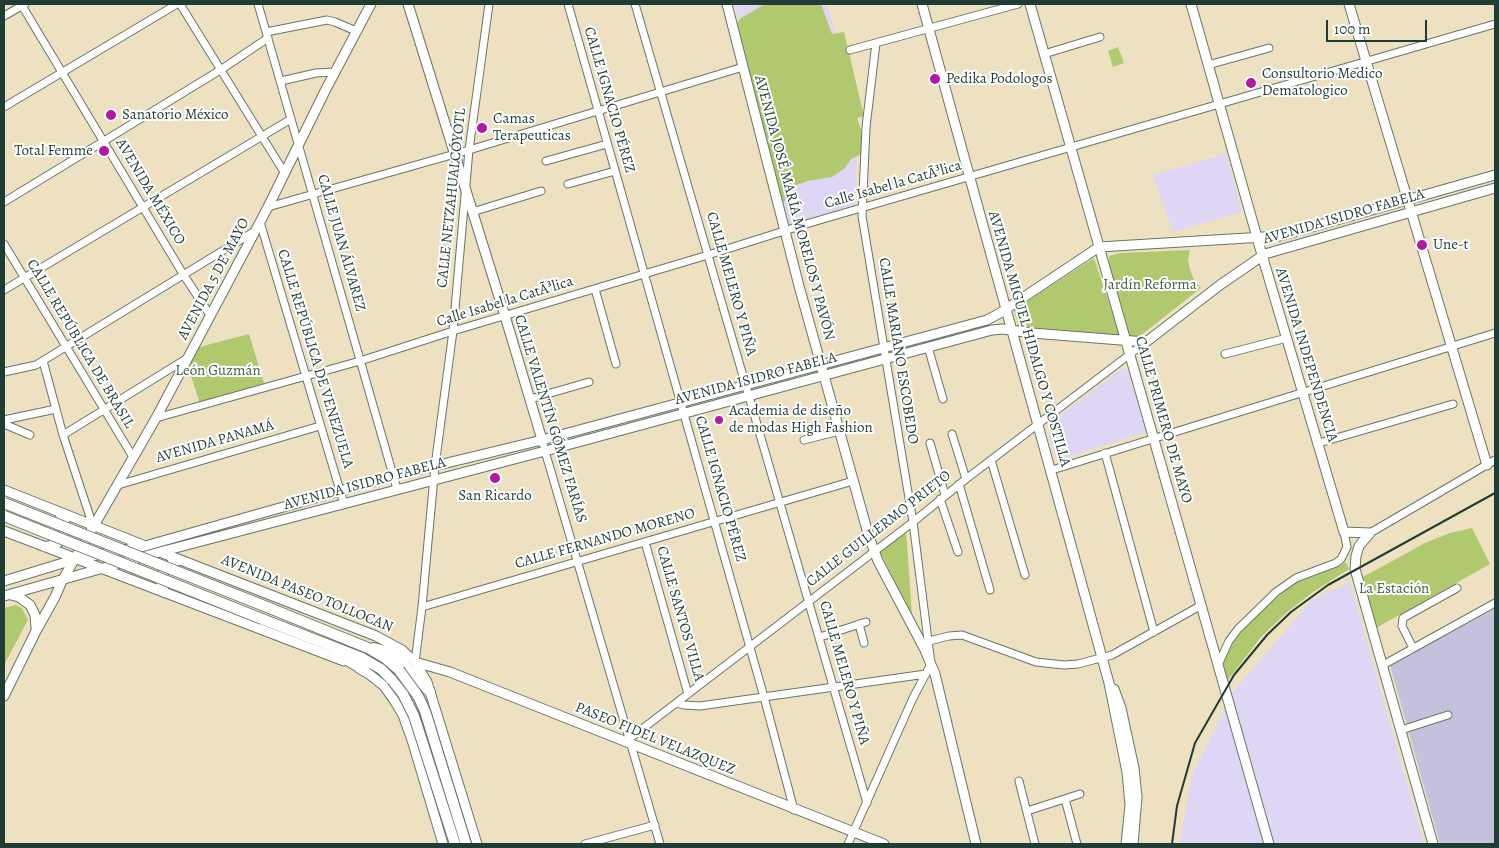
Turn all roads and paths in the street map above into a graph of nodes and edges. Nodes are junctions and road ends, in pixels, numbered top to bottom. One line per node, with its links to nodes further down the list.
1 (22, 4): 15 (street); 30 (street, AVENIDA MÉXICO)
2 (179, 4): 28 (street); 30 (street)
3 (258, 4): 19 (street, CALLE JUAN ÁLVAREZ)
4 (371, 4): 18 (main road, AVENIDA 5 DE MAYO)
5 (408, 4): 43 (main road, CALLE VALENTÍN GÓMEZ FARÍAS)
6 (489, 4): 42 (street, CALLE NETZAHUALCÓYOTL)
7 (568, 4): 35 (street, CALLE IGNACIO PÉREZ)
8 (635, 4): 32 (street, CALLE MELERO Y PIÑA)
9 (727, 4): 27 (main road, AVENIDA JOSÉ MARÍA MORELOS Y PAVÓN)
10 (922, 4): 17 (main road, AVENIDA MIGUEL HIDALGO Y COSTILLA)
11 (1018, 4): 17 (street)
12 (1030, 4): 24 (main road, CALLE PRIMERO DE MAYO)
13 (1191, 4): 26 (main road, AVENIDA INDEPENDENCIA)
14 (1349, 4): 25 (main road)
15 (4, 16)
16 (1495, 24): 25 (street, Calle Isabel la CatÃ³lica)
17 (929, 28): 21 (street); 48 (main road, AVENIDA MIGUEL HIDALGO Y COSTILLA)
18 (356, 31): 19 (street); 29 (main road, AVENIDA 5 DE MAYO)
19 (267, 35): 28 (street); 31 (street, CALLE JUAN ÁLVAREZ)
20 (1100, 37): 24 (street)
21 (876, 43): 23 (street); 58 (street, CALLE MARIANO ESCOBEDO)
22 (1269, 48): 26 (street)
23 (850, 50)
24 (1044, 54): 41 (main road, CALLE PRIMERO DE MAYO)
25 (1367, 61): 33 (street, Calle Isabel la CatÃ³lica); 54 (main road)
26 (1211, 64): 33 (main road, AVENIDA INDEPENDENCIA)
27 (743, 67): 32 (street); 63 (main road, AVENIDA JOSÉ MARÍA MORELOS Y PAVÓN)
28 (222, 69): 37 (street); 38 (street)
29 (335, 72): 31 (street); 39 (main road, AVENIDA 5 DE MAYO)
30 (61, 73): 34 (street); 38 (street, AVENIDA MÉXICO)
31 (281, 81): 36 (street, CALLE JUAN ÁLVAREZ)
32 (660, 92): 35 (street); 67 (street, CALLE MELERO Y PIÑA)
33 (1219, 103): 41 (street, Calle Isabel la CatÃ³lica); 64 (main road, AVENIDA INDEPENDENCIA)
34 (4, 107)
35 (598, 110): 40 (street, CALLE IGNACIO PÉREZ); 42 (street)
36 (291, 119): 37 (street); 39 (street, CALLE JUAN ÁLVAREZ)
37 (263, 136): 46 (street); 57 (street)
38 (103, 141): 55 (street); 57 (street, AVENIDA MÉXICO)
39 (299, 144): 46 (main road, AVENIDA 5 DE MAYO); 53 (street, CALLE JUAN ÁLVAREZ)
40 (607, 144): 44 (street); 45 (street, CALLE IGNACIO PÉREZ)
41 (1071, 147): 48 (street, Calle Isabel la CatÃ³lica); 66 (main road, CALLE PRIMERO DE MAYO)
42 (469, 150): 43 (street); 51 (street, CALLE NETZAHUALCÓYOTL)
43 (455, 154): 51 (main road, CALLE VALENTÍN GÓMEZ FARÍAS); 53 (street)
44 (546, 161)
45 (615, 170): 49 (street); 70 (street, CALLE IGNACIO PÉREZ)
46 (284, 172): 56 (main road, AVENIDA 5 DE MAYO)
47 (1495, 175): 54 (main road, AVENIDA ISIDRO FABELA)
48 (970, 177): 58 (street, Calle Isabel la CatÃ³lica); 74 (main road, AVENIDA MIGUEL HIDALGO Y COSTILLA)
49 (568, 184)
50 (1495, 190): 59 (main road, AVENIDA ISIDRO FABELA)
51 (466, 191): 60 (main road, CALLE VALENTÍN GÓMEZ FARÍAS); 78 (street, CALLE NETZAHUALCÓYOTL)
52 (541, 191): 60 (street)
53 (312, 194): 56 (street); 92 (street, CALLE JUAN ÁLVAREZ)
54 (1409, 200): 59 (main road); 64 (main road, AVENIDA ISIDRO FABELA)
55 (4, 202)
56 (268, 206): 61 (main road, AVENIDA 5 DE MAYO)
57 (143, 207): 69 (street, AVENIDA MÉXICO); 71 (street)
58 (861, 209): 63 (street, Calle Isabel la CatÃ³lica); 86 (street, CALLE MARIANO ESCOBEDO)
59 (1412, 211): 68 (main road, AVENIDA ISIDRO FABELA); 84 (main road)
60 (472, 212): 76 (main road, CALLE VALENTÍN GÓMEZ FARÍAS)
61 (260, 222): 62 (main road, AVENIDA 5 DE MAYO); 97 (street, CALLE REPÚBLICA DE VENEZUELA)
62 (255, 231): 69 (street); 75 (main road, AVENIDA 5 DE MAYO)
63 (784, 231): 67 (street, Calle Isabel la CatÃ³lica); 94 (main road, AVENIDA JOSÉ MARÍA MORELOS Y PAVÓN)
64 (1257, 238): 66 (main road, AVENIDA ISIDRO FABELA); 68 (main road, AVENIDA INDEPENDENCIA)
65 (4, 244): 71 (street, CALLE REPÚBLICA DE BRASIL)
66 (1099, 247): 74 (main road, AVENIDA ISIDRO FABELA); 81 (main road, CALLE PRIMERO DE MAYO)
67 (708, 255): 70 (street, Calle Isabel la CatÃ³lica); 99 (street, CALLE MELERO Y PIÑA)
68 (1262, 255): 80 (main road, AVENIDA INDEPENDENCIA); 82 (main road, AVENIDA ISIDRO FABELA)
69 (183, 274): 75 (street, AVENIDA MÉXICO); 83 (street)
70 (644, 274): 72 (street, Calle Isabel la CatÃ³lica); 104 (street, CALLE IGNACIO PÉREZ)
71 (24, 278): 73 (street); 83 (street, CALLE REPÚBLICA DE BRASIL)
72 (595, 289): 76 (street, Calle Isabel la CatÃ³lica); 93 (street)
73 (4, 290)
74 (1006, 309): 77 (main road, AVENIDA MIGUEL HIDALGO Y COSTILLA); 86 (main road, AVENIDA ISIDRO FABELA)
75 (210, 316): 89 (main road, AVENIDA 5 DE MAYO)
76 (505, 316): 78 (street, Calle Isabel la CatÃ³lica); 102 (main road, CALLE VALENTÍN GÓMEZ FARÍAS)
77 (1012, 330): 81 (main road, AVENIDA ISIDRO FABELA); 85 (main road, AVENIDA ISIDRO FABELA); 111 (main road, AVENIDA MIGUEL HIDALGO Y COSTILLA)
78 (454, 331): 92 (street, Calle Isabel la CatÃ³lica); 128 (street, CALLE NETZAHUALCÓYOTL)
79 (1495, 333): 84 (street)
80 (1287, 338): 87 (street); 100 (main road, AVENIDA INDEPENDENCIA)
81 (1126, 340): 82 (main road, AVENIDA ISIDRO FABELA); 88 (main road, CALLE PRIMERO DE MAYO)
82 (1146, 342): 88 (street, CALLE GUILLERMO PRIETO)
83 (65, 346): 91 (street); 107 (street, CALLE REPÚBLICA DE BRASIL)
84 (1452, 346): 100 (street); 127 (main road)
85 (928, 347): 90 (main road, AVENIDA ISIDRO FABELA); 103 (street)
86 (884, 348): 90 (street, CALLE MARIANO ESCOBEDO); 94 (main road, AVENIDA ISIDRO FABELA)
87 (1225, 354)
88 (1131, 356): 111 (street, CALLE GUILLERMO PRIETO); 117 (main road, CALLE PRIMERO DE MAYO)
89 (186, 359): 107 (street); 109 (main road, AVENIDA 5 DE MAYO)
90 (885, 359): 96 (main road, AVENIDA ISIDRO FABELA); 146 (street, CALLE MARIANO ESCOBEDO)
91 (43, 361): 95 (street); 106 (street)
92 (360, 361): 97 (street, Calle Isabel la CatÃ³lica); 130 (street, CALLE JUAN ÁLVAREZ)
93 (616, 364)
94 (821, 364): 96 (main road, AVENIDA JOSÉ MARÍA MORELOS Y PAVÓN); 99 (main road, AVENIDA ISIDRO FABELA)
95 (4, 372)
96 (824, 375): 101 (main road, AVENIDA ISIDRO FABELA); 113 (main road, AVENIDA JOSÉ MARÍA MORELOS Y PAVÓN)
97 (305, 376): 109 (street, Calle Isabel la CatÃ³lica); 112 (street, CALLE REPÚBLICA DE VENEZUELA)
98 (589, 382): 102 (street)
99 (746, 385): 101 (street, CALLE MELERO Y PIÑA); 104 (main road, AVENIDA ISIDRO FABELA)
100 (1304, 392): 117 (street); 121 (main road, AVENIDA INDEPENDENCIA)
101 (749, 395): 108 (main road, AVENIDA ISIDRO FABELA); 140 (street, CALLE MELERO Y PIÑA)
102 (530, 399): 118 (main road, CALLE VALENTÍN GÓMEZ FARÍAS)
103 (943, 399)
104 (680, 402): 108 (street, CALLE IGNACIO PÉREZ); 118 (main road, AVENIDA ISIDRO FABELA)
105 (1452, 404): 121 (street)
106 (56, 409): 110 (street); 116 (street)
107 (104, 410): 116 (street); 124 (street, CALLE REPÚBLICA DE BRASIL)
108 (684, 413): 122 (main road, AVENIDA ISIDRO FABELA); 145 (street, CALLE IGNACIO PÉREZ)
109 (156, 418): 124 (main road, AVENIDA 5 DE MAYO)
110 (4, 422): 114 (street)
111 (1039, 424): 125 (street, CALLE GUILLERMO PRIETO); 129 (main road, AVENIDA MIGUEL HIDALGO Y COSTILLA)
112 (320, 426): 135 (street, AVENIDA PANAMÁ); 138 (street, CALLE REPÚBLICA DE VENEZUELA)
113 (839, 431): 119 (street); 133 (main road, AVENIDA JOSÉ MARÍA MORELOS Y PAVÓN)
114 (30, 434)
115 (952, 434): 131 (street)
116 (63, 435): 147 (street)
117 (1153, 438): 123 (street); 172 (main road, CALLE PRIMERO DE MAYO)
118 (542, 440): 122 (main road, CALLE VALENTÍN GÓMEZ FARÍAS); 128 (main road, AVENIDA ISIDRO FABELA)
119 (804, 440)
120 (930, 443): 139 (street)
121 (1319, 443): 150 (main road, AVENIDA INDEPENDENCIA)
122 (545, 451): 132 (main road, AVENIDA ISIDRO FABELA); 159 (street, CALLE VALENTÍN GÓMEZ FARÍAS)
123 (1105, 453): 129 (street); 175 (street)
124 (133, 457): 135 (main road, AVENIDA 5 DE MAYO)
125 (991, 460): 131 (street, CALLE GUILLERMO PRIETO); 163 (street)
126 (1495, 460): 127 (street)
127 (1486, 465): 149 (street)
128 (435, 466): 130 (main road, AVENIDA ISIDRO FABELA); 132 (street, CALLE NETZAHUALCÓYOTL)
129 (1052, 470): 183 (main road, AVENIDA MIGUEL HIDALGO Y COSTILLA)
130 (393, 476): 137 (street, CALLE JUAN ÁLVAREZ); 138 (main road, AVENIDA ISIDRO FABELA)
131 (966, 479): 134 (street, CALLE GUILLERMO PRIETO)
132 (434, 480): 137 (main road, AVENIDA ISIDRO FABELA); 173 (street, CALLE NETZAHUALCÓYOTL)
133 (853, 481): 140 (street, CALLE FERNANDO MORENO); 156 (main road, AVENIDA JOSÉ MARÍA MORELOS Y PAVÓN)
134 (959, 484): 139 (street, CALLE GUILLERMO PRIETO); 167 (street)
135 (118, 485): 147 (main road, AVENIDA 5 DE MAYO)
136 (4, 490): 143 (main road, AVENIDA PASEO TOLLOCAN)
137 (397, 490): 142 (main road, AVENIDA ISIDRO FABELA)
138 (340, 492): 142 (street, CALLE REPÚBLICA DE VENEZUELA); 153 (main road, AVENIDA ISIDRO FABELA)
139 (943, 497): 146 (street, CALLE GUILLERMO PRIETO); 157 (street)
140 (780, 502): 145 (street, CALLE FERNANDO MORENO); 170 (street, CALLE MELERO Y PIÑA)
141 (4, 503): 181 (highway, AVENIDA PASEO TOLLOCAN, bridge)
142 (344, 504): 152 (main road, AVENIDA ISIDRO FABELA)
143 (59, 512): 147 (main road, AVENIDA PASEO TOLLOCAN); 154 (main road)
144 (4, 516): 177 (highway, bridge)
145 (714, 521): 151 (street, CALLE FERNANDO MORENO); 180 (street, CALLE IGNACIO PÉREZ)
146 (913, 522): 156 (street, CALLE GUILLERMO PRIETO); 178 (street, CALLE MARIANO ESCOBEDO)
147 (93, 526): 153 (main road, AVENIDA PASEO TOLLOCAN); 158 (main road, AVENIDA 5 DE MAYO)
148 (4, 531): 154 (main road)
149 (1370, 533): 150 (main road); 187 (main road)
150 (1345, 537): 186 (street)
151 (645, 542): 159 (street, CALLE FERNANDO MORENO); 193 (street, CALLE SANTOS VILLA)
152 (192, 544): 155 (main road, AVENIDA ISIDRO FABELA); 160 (main road)
153 (144, 546): 155 (main road, AVENIDA PASEO TOLLOCAN); 158 (main road, AVENIDA ISIDRO FABELA)
154 (48, 548): 158 (main road); 161 (main road)
155 (160, 552): 160 (main road, AVENIDA PASEO TOLLOCAN); 162 (main road, AVENIDA ISIDRO FABELA)
156 (874, 552): 170 (street, CALLE GUILLERMO PRIETO); 185 (main road, AVENIDA JOSÉ MARÍA MORELOS Y PAVÓN)
157 (958, 552)
158 (76, 559): 161 (main road, AVENIDA ISIDRO FABELA); 162 (main road); 165 (main road, AVENIDA 5 DE MAYO)
159 (578, 561): 173 (street, CALLE FERNANDO MORENO); 199 (street, CALLE VALENTÍN GÓMEZ FARÍAS)
160 (185, 562): 168 (main road); 184 (main road, AVENIDA PASEO TOLLOCAN)
161 (62, 563): 164 (main road, AVENIDA ISIDRO FABELA); 165 (main road)
162 (103, 568): 165 (main road, AVENIDA ISIDRO FABELA); 168 (main road)
163 (1025, 575)
164 (4, 581)
165 (62, 581): 169 (main road, AVENIDA ISIDRO FABELA); 174 (main road, AVENIDA 5 DE MAYO)
166 (1457, 588): 182 (street)
167 (990, 590)
168 (165, 593): 188 (main road)
169 (7, 596): 174 (main road)
170 (809, 601): 176 (street, CALLE MELERO Y PIÑA); 180 (street, CALLE GUILLERMO PRIETO)
171 (1495, 603): 182 (street)
172 (1200, 606): 175 (street); 186 (main road, CALLE PRIMERO DE MAYO)
173 (422, 608): 184 (street, CALLE NETZAHUALCÓYOTL)
174 (36, 631): 194 (main road, AVENIDA 5 DE MAYO)
175 (1154, 632): 183 (street)
176 (820, 637): 179 (street); 191 (street, CALLE MELERO Y PIÑA)
177 (316, 640): 188 (highway); 211 (highway, bridge)
178 (929, 641): 183 (street); 185 (street, CALLE MARIANO ESCOBEDO)
179 (864, 643)
180 (750, 646): 193 (street, CALLE GUILLERMO PRIETO); 195 (street, CALLE IGNACIO PÉREZ)
181 (368, 648): 192 (highway); 212 (highway, AVENIDA PASEO TOLLOCAN, bridge)
182 (1413, 648): 187 (street)
183 (1103, 658): 190 (main road, AVENIDA MIGUEL HIDALGO Y COSTILLA)
184 (414, 662): 192 (main road, AVENIDA PASEO TOLLOCAN); 199 (main road, PASEO FIDEL VELAZQUEZ)
185 (931, 664): 189 (street); 218 (main road, AVENIDA JOSÉ MARÍA MORELOS Y PAVÓN)
186 (1218, 665): 223 (main road, CALLE PRIMERO DE MAYO)
187 (1382, 665): 198 (main road)
188 (365, 671): 207 (main road)
189 (926, 674): 191 (street); 203 (street)
190 (1109, 683): 221 (main road, AVENIDA MIGUEL HIDALGO Y COSTILLA); 222 (main road, AVENIDA MIGUEL HIDALGO Y COSTILLA)
191 (834, 687): 195 (street); 203 (street, CALLE MELERO Y PIÑA)
192 (430, 692): 206 (main road, AVENIDA PASEO TOLLOCAN)
193 (688, 694): 196 (street, CALLE GUILLERMO PRIETO)
194 (4, 696)
195 (764, 696): 196 (street); 204 (street, CALLE IGNACIO PÉREZ)
196 (676, 703): 199 (street, CALLE GUILLERMO PRIETO)
197 (1448, 715): 198 (street)
198 (1401, 730): 224 (main road)
199 (630, 741): 204 (main road, PASEO FIDEL VELAZQUEZ); 208 (street, CALLE VALENTÍN GÓMEZ FARÍAS)
200 (1019, 781): 205 (street)
201 (1080, 794): 202 (street)
202 (1065, 799): 205 (street); 220 (street)
203 (867, 803): 209 (street)
204 (794, 810): 209 (main road, PASEO FIDEL VELAZQUEZ)
205 (1027, 811): 219 (street)
206 (468, 812): 207 (main road); 213 (main road, AVENIDA PASEO TOLLOCAN)
207 (434, 815): 210 (main road)
208 (655, 826): 214 (street); 215 (street, CALLE VALENTÍN GÓMEZ FARÍAS)
209 (854, 833): 216 (street); 217 (main road, PASEO FIDEL VELAZQUEZ)
210 (443, 844)
211 (455, 844)
212 (466, 844)
213 (477, 844)
214 (585, 844)
215 (660, 844)
216 (848, 844)
217 (884, 844)
218 (976, 844)
219 (1035, 844)
220 (1077, 844)
221 (1126, 844)
222 (1133, 844)
223 (1268, 844)
224 (1433, 844)

